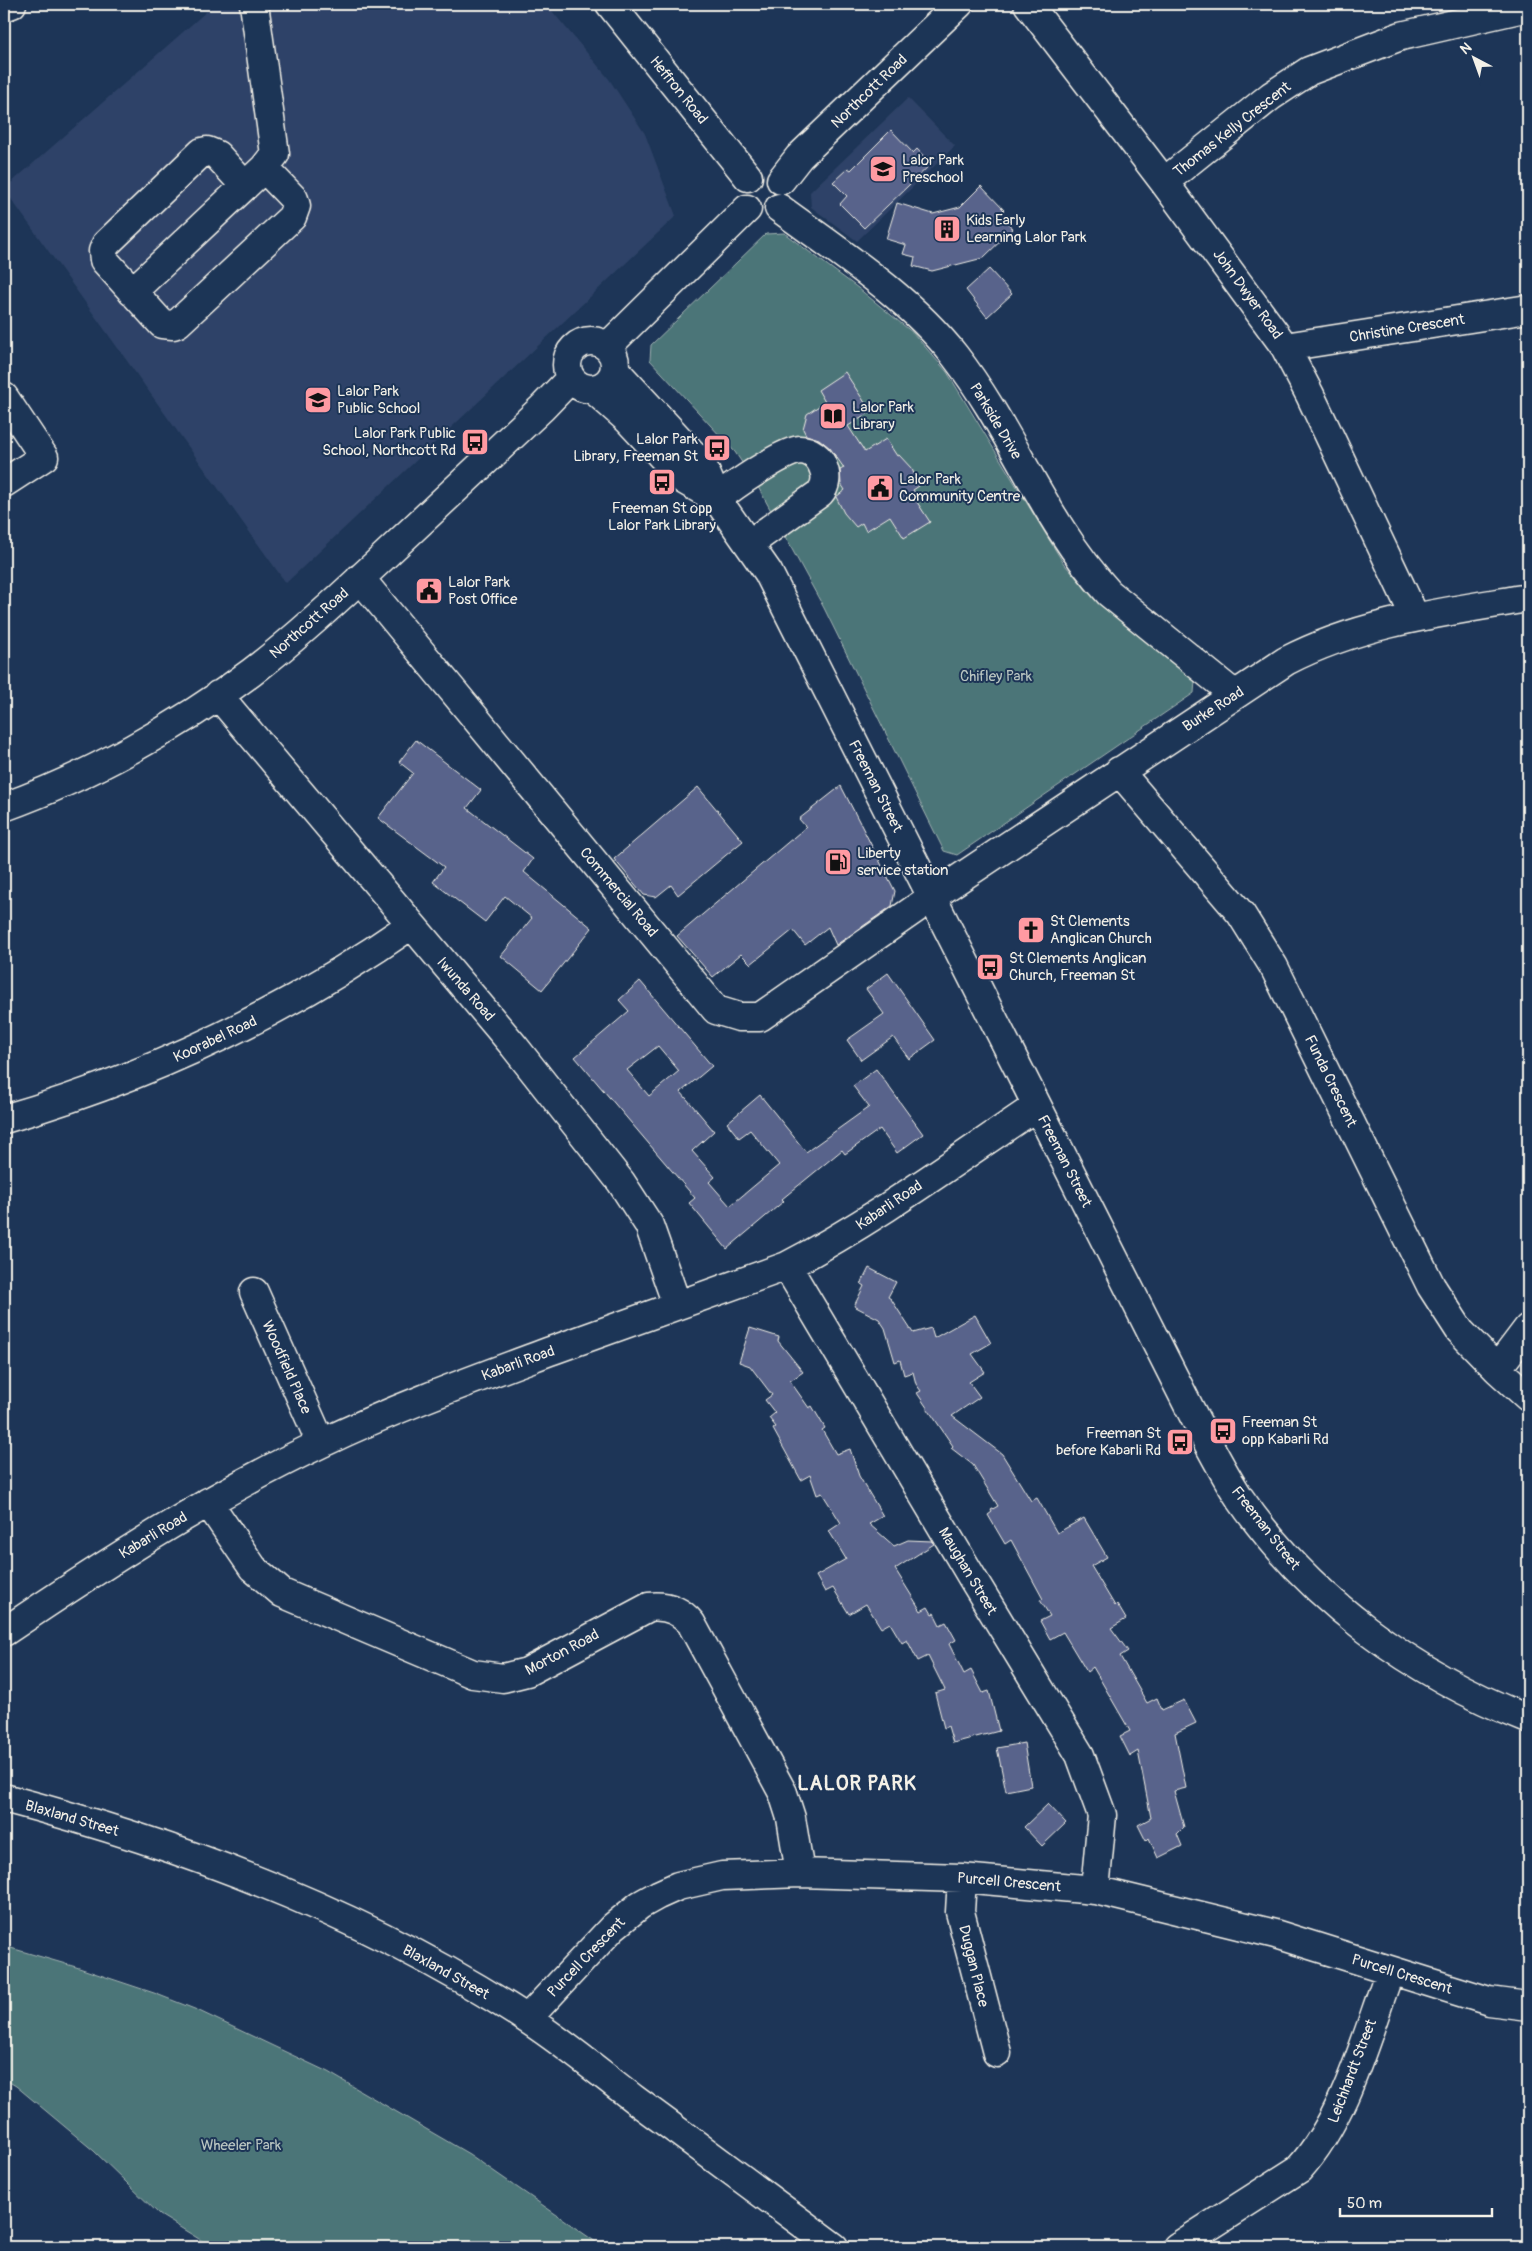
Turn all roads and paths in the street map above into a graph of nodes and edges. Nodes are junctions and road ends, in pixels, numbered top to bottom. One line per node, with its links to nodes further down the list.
1 (12, 4): 6 (street)
2 (254, 4): 8 (street)
3 (610, 4): 9 (street, Heffron Road)
4 (959, 4): 10 (street, Northcott Road)
5 (1028, 4): 11 (street, John Dwyer Road)
6 (4, 7)
7 (1528, 7): 11 (street, Thomas Kelly Crescent)
8 (264, 168): 12 (street); 15 (street)
9 (748, 177): 10 (street); 13 (street)
10 (781, 180): 14 (street)
11 (1164, 182): 17 (street, John Dwyer Road)
12 (245, 186): 15 (street); 15 (street)
13 (747, 208): 14 (street); 18 (street)
14 (779, 208): 28 (street, Parkside Drive)
15 (132, 292)
16 (1528, 309): 17 (street, Christine Crescent)
17 (1286, 347): 26 (street, John Dwyer Road)
18 (611, 359): 19 (street); 19 (street); 22 (street, Freeman Street)
19 (582, 384): 22 (street, Freeman Street); 24 (street, Northcott Road)
20 (4, 397): 21 (street)
21 (4, 483)
22 (717, 499): 23 (street, Freeman Street); 23 (street)
23 (749, 544): 31 (street, Freeman Street)
24 (360, 578): 27 (street, Northcott Road); 31 (street, Commercial Road)
25 (1528, 598): 26 (street, Burke Road)
26 (1415, 617): 28 (street, Burke Road)
27 (218, 695): 30 (street, Northcott Road); 32 (street, Iwunda Road)
28 (1235, 695): 29 (street, Burke Road)
29 (1119, 771): 31 (street, Burke Road); 39 (street, Funda Crescent)
30 (4, 807)
31 (932, 897): 33 (street, Freeman Street)
32 (411, 925): 34 (street, Koorabel Road); 37 (street, Iwunda Road)
33 (1037, 1106): 35 (street, Kabarli Road); 44 (street, Freeman Street)
34 (4, 1119)
35 (787, 1266): 37 (street, Kabarli Road); 48 (street, Maughan Street)
36 (254, 1292): 41 (street, Woodfield Place)
37 (678, 1305): 41 (street, Kabarli Road)
38 (1528, 1328): 39 (street)
39 (1496, 1369): 40 (street, Funda Crescent)
40 (1528, 1397)
41 (321, 1443): 42 (street, Kabarli Road)
42 (208, 1502): 43 (street, Kabarli Road); 46 (street, Morton Road)
43 (4, 1632)
44 (1528, 1719)
45 (4, 1798): 51 (street, Blaxland Street)
46 (800, 1873): 47 (street, Purcell Crescent); 51 (street, Purcell Crescent)
47 (962, 1878): 48 (street, Purcell Crescent); 52 (street, Duggan Place)
48 (1095, 1890): 49 (street, Purcell Crescent)
49 (1390, 1970): 50 (street, Purcell Crescent); 54 (street, Leichhardt Street)
50 (1528, 2006)
51 (527, 2020): 53 (street, Blaxland Street)
52 (997, 2053)
53 (834, 2247)
54 (1177, 2247)

